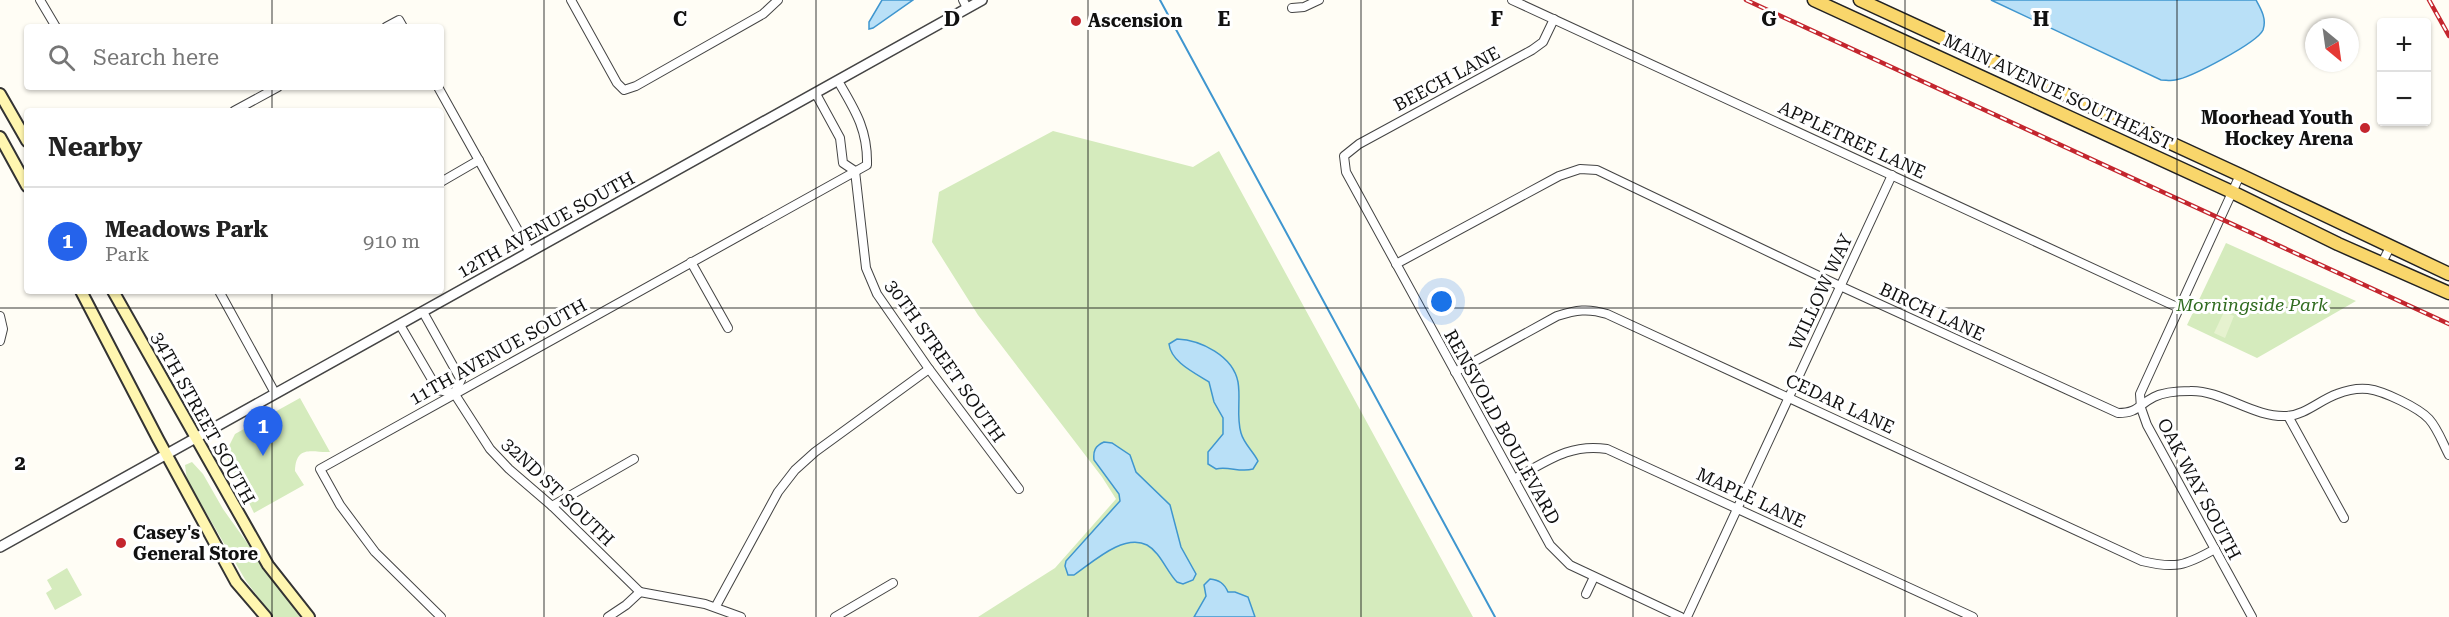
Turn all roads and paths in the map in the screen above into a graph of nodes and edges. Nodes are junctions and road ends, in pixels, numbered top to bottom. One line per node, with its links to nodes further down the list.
1 (40, 0): 12 (street)
2 (571, 0): 3 (street)
3 (778, 0)
4 (982, 0): 9 (street, 12TH AVENUE SOUTH)
5 (1319, 0): 10 (street)
6 (1512, 0): 11 (street, APPLETREE LANE)
7 (1814, 0): 28 (main road, MAIN AVENUE SOUTHEAST)
8 (1860, 0): 24 (main road, MAIN AVENUE SOUTHEAST)
9 (965, 4): 13 (street, 12TH AVENUE SOUTH)
10 (1292, 8)
11 (1554, 19): 21 (street, BEECH LANE); 25 (street, APPLETREE LANE)
12 (54, 24)
13 (838, 81): 17 (street, 12TH AVENUE SOUTH); 23 (street)
14 (272, 90): 18 (street)
15 (440, 90): 22 (street)
16 (0, 94): 19 (main road)
17 (816, 94): 23 (street, 30TH STREET SOUTH); 30 (street, 12TH AVENUE SOUTH)
18 (240, 108)
19 (24, 136)
20 (0, 137): 27 (main road)
21 (1344, 156): 33 (street, RENSVOLD BOULEVARD)
22 (479, 160): 26 (street); 30 (street)
23 (855, 171): 31 (street, 11TH AVENUE SOUTH); 46 (street, 30TH STREET SOUTH)
24 (2240, 174): 28 (street, OAK WAY SOUTH); 29 (main road, MAIN AVENUE SOUTHEAST)
25 (1892, 175): 35 (street, WILLOW WAY); 40 (street, APPLETREE LANE)
26 (444, 180)
27 (24, 181)
28 (2232, 192): 32 (main road, MAIN AVENUE SOUTHEAST); 40 (street, OAK WAY SOUTH)
29 (2390, 247): 32 (street); 34 (main road, MAIN AVENUE SOUTHEAST)
30 (530, 252): 41 (street, 12TH AVENUE SOUTH)
31 (691, 262): 44 (street); 49 (street, 11TH AVENUE SOUTH)
32 (2382, 263): 36 (main road, MAIN AVENUE SOUTHEAST)
33 (1396, 264): 35 (street, BIRCH LANE); 47 (street, RENSVOLD BOULEVARD)
34 (2449, 274)
35 (1840, 286): 50 (street, WILLOW WAY); 51 (street, BIRCH LANE)
36 (2449, 293)
37 (83, 294): 54 (main road)
38 (115, 294): 53 (main road, 34TH STREET SOUTH)
39 (221, 294): 48 (street)
40 (2179, 308): 51 (street, OAK WAY SOUTH)
41 (423, 312): 43 (street, 12TH AVENUE SOUTH); 49 (street)
42 (0, 316): 45 (street)
43 (400, 325): 48 (street, 12TH AVENUE SOUTH); 49 (street, 32ND ST SOUTH)
44 (728, 328)
45 (0, 341)
46 (929, 369): 58 (street, 30TH STREET SOUTH); 68 (street)
47 (1455, 372): 50 (street, CEDAR LANE); 57 (street, RENSVOLD BOULEVARD)
48 (275, 393): 53 (street, 12TH AVENUE SOUTH)
49 (454, 393): 59 (street, 32ND ST SOUTH); 71 (street, 11TH AVENUE SOUTH)
50 (1789, 397): 60 (street, WILLOW WAY); 63 (street, CEDAR LANE)
51 (2141, 408): 52 (street, BIRCH LANE); 63 (street, OAK WAY SOUTH)
52 (2288, 416): 55 (street); 61 (street)
53 (194, 438): 54 (street, 12TH AVENUE SOUTH); 70 (main road, 34TH STREET SOUTH)
54 (166, 454): 62 (street, 12TH AVENUE SOUTH); 69 (main road)
55 (2449, 455)
56 (634, 459): 59 (street)
57 (1514, 479): 60 (street, MAPLE LANE); 64 (street, RENSVOLD BOULEVARD)
58 (1019, 489)
59 (552, 506): 66 (street, 32ND ST SOUTH)
60 (1738, 508): 76 (street, WILLOW WAY); 77 (street, MAPLE LANE)
61 (2344, 518)
62 (0, 548)
63 (2215, 549): 78 (street, OAK WAY SOUTH)
64 (1594, 577): 67 (street); 75 (street, RENSVOLD BOULEVARD)
65 (893, 583): 74 (street)
66 (640, 592): 68 (street); 72 (street)
67 (1586, 594)
68 (716, 606): 73 (street)
69 (266, 617)
70 (309, 617)
71 (441, 617)
72 (608, 617)
73 (741, 617)
74 (835, 617)
75 (1681, 617)
76 (1687, 617)
77 (1973, 617)
78 (2252, 617)

